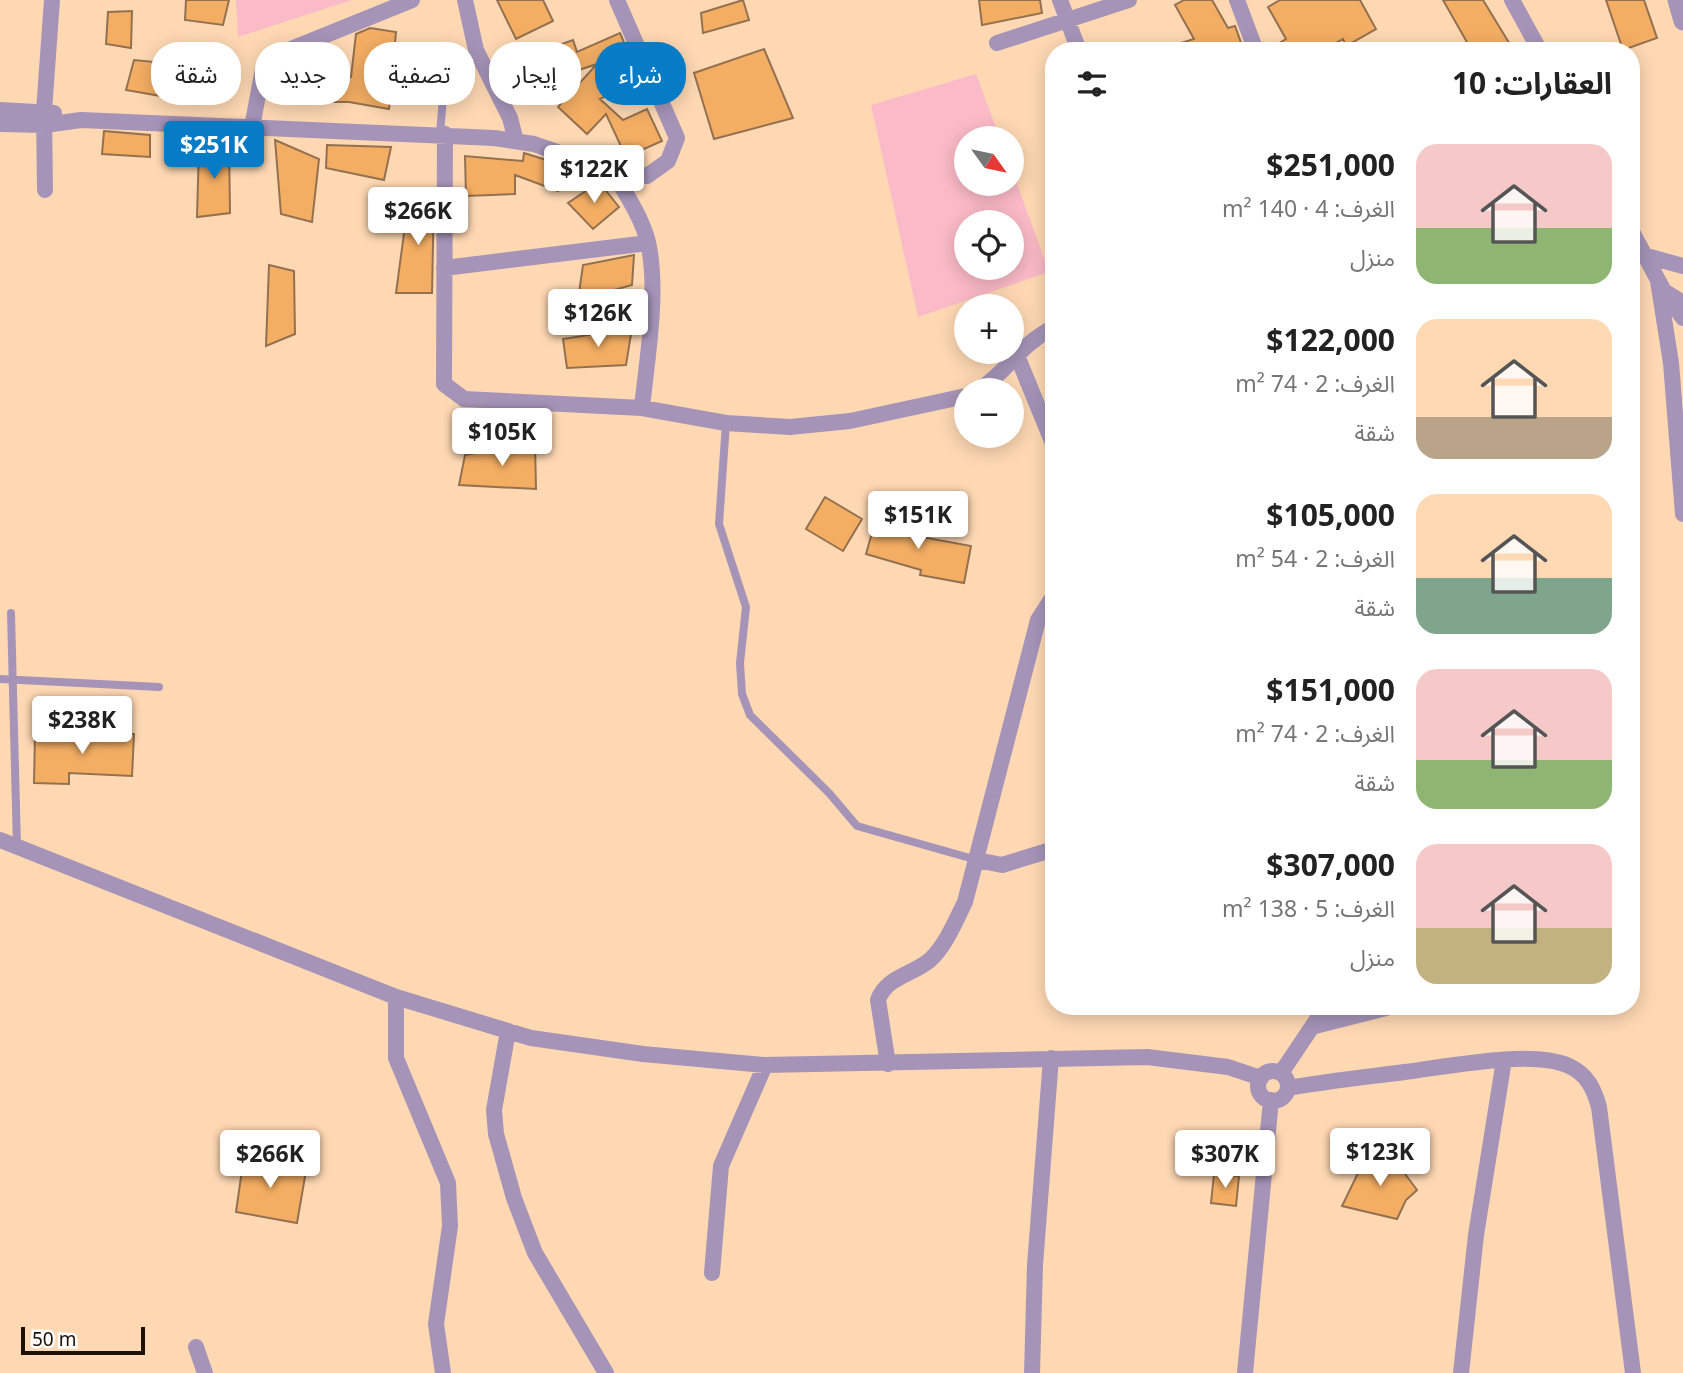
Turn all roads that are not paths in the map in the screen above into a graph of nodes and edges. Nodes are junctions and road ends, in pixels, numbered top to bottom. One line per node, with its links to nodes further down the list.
1 (52, 0): 18 (street)
2 (412, 0): 20 (street)
3 (465, 0): 22 (street)
4 (617, 0): 23 (street)
5 (1060, 0): 10 (street)
6 (1129, 0): 10 (street)
7 (1237, 0): 13 (street)
8 (1512, 0): 14 (street)
9 (1677, 0): 11 (street)
10 (1068, 21): 12 (street); 15 (street)
11 (1683, 21)
12 (1076, 42)
13 (1253, 42)
14 (1535, 42)
15 (997, 43)
16 (444, 105): 21 (lane)
17 (0, 110): 18 (street)
18 (44, 118): 19 (street); 20 (street); 24 (street)
19 (0, 124)
20 (252, 127): 21 (street)
21 (442, 134): 22 (street); 29 (street)
22 (516, 141): 23 (street)
23 (612, 171): 25 (street)
24 (45, 190)
25 (648, 243): 29 (street); 39 (street)
26 (1640, 249): 27 (street)
27 (1643, 255): 28 (street); 30 (street)
28 (1683, 265)
29 (444, 268): 39 (street)
30 (1661, 286): 31 (street); 32 (street); 42 (street)
31 (1683, 303)
32 (1683, 318)
33 (1045, 332): 34 (street)
34 (1024, 346)
35 (1008, 364): 37 (street)
36 (1020, 364): 41 (street)
37 (997, 378)
38 (954, 398): 40 (street)
39 (642, 408): 40 (street)
40 (726, 423): 51 (lane)
41 (1045, 424)
42 (1683, 514)
43 (1045, 609): 51 (street)
44 (11, 613): 46 (lane)
45 (0, 679): 46 (lane)
46 (13, 680): 47 (lane); 49 (lane)
47 (159, 687)
48 (0, 840): 49 (street)
49 (17, 847): 52 (street)
50 (1045, 852): 51 (street)
51 (978, 860): 59 (street)
52 (396, 997): 56 (street); 67 (street)
53 (1321, 1015): 55 (street)
54 (1358, 1015): 55 (street)
55 (1315, 1026): 62 (street)
56 (508, 1031): 60 (street); 68 (street)
57 (1051, 1058): 59 (street); 61 (street); 69 (street)
58 (1504, 1060): 62 (street); 71 (street); 72 (street)
59 (888, 1064): 60 (street)
60 (765, 1065): 64 (street)
61 (1261, 1078): 62 (street); 63 (street)
62 (1285, 1080): 63 (street)
63 (1271, 1100): 70 (street)
64 (712, 1273)
65 (195, 1347): 66 (street)
66 (205, 1373)
67 (443, 1373)
68 (606, 1373)
69 (1032, 1373)
70 (1245, 1373)
71 (1461, 1373)
72 (1633, 1373)

